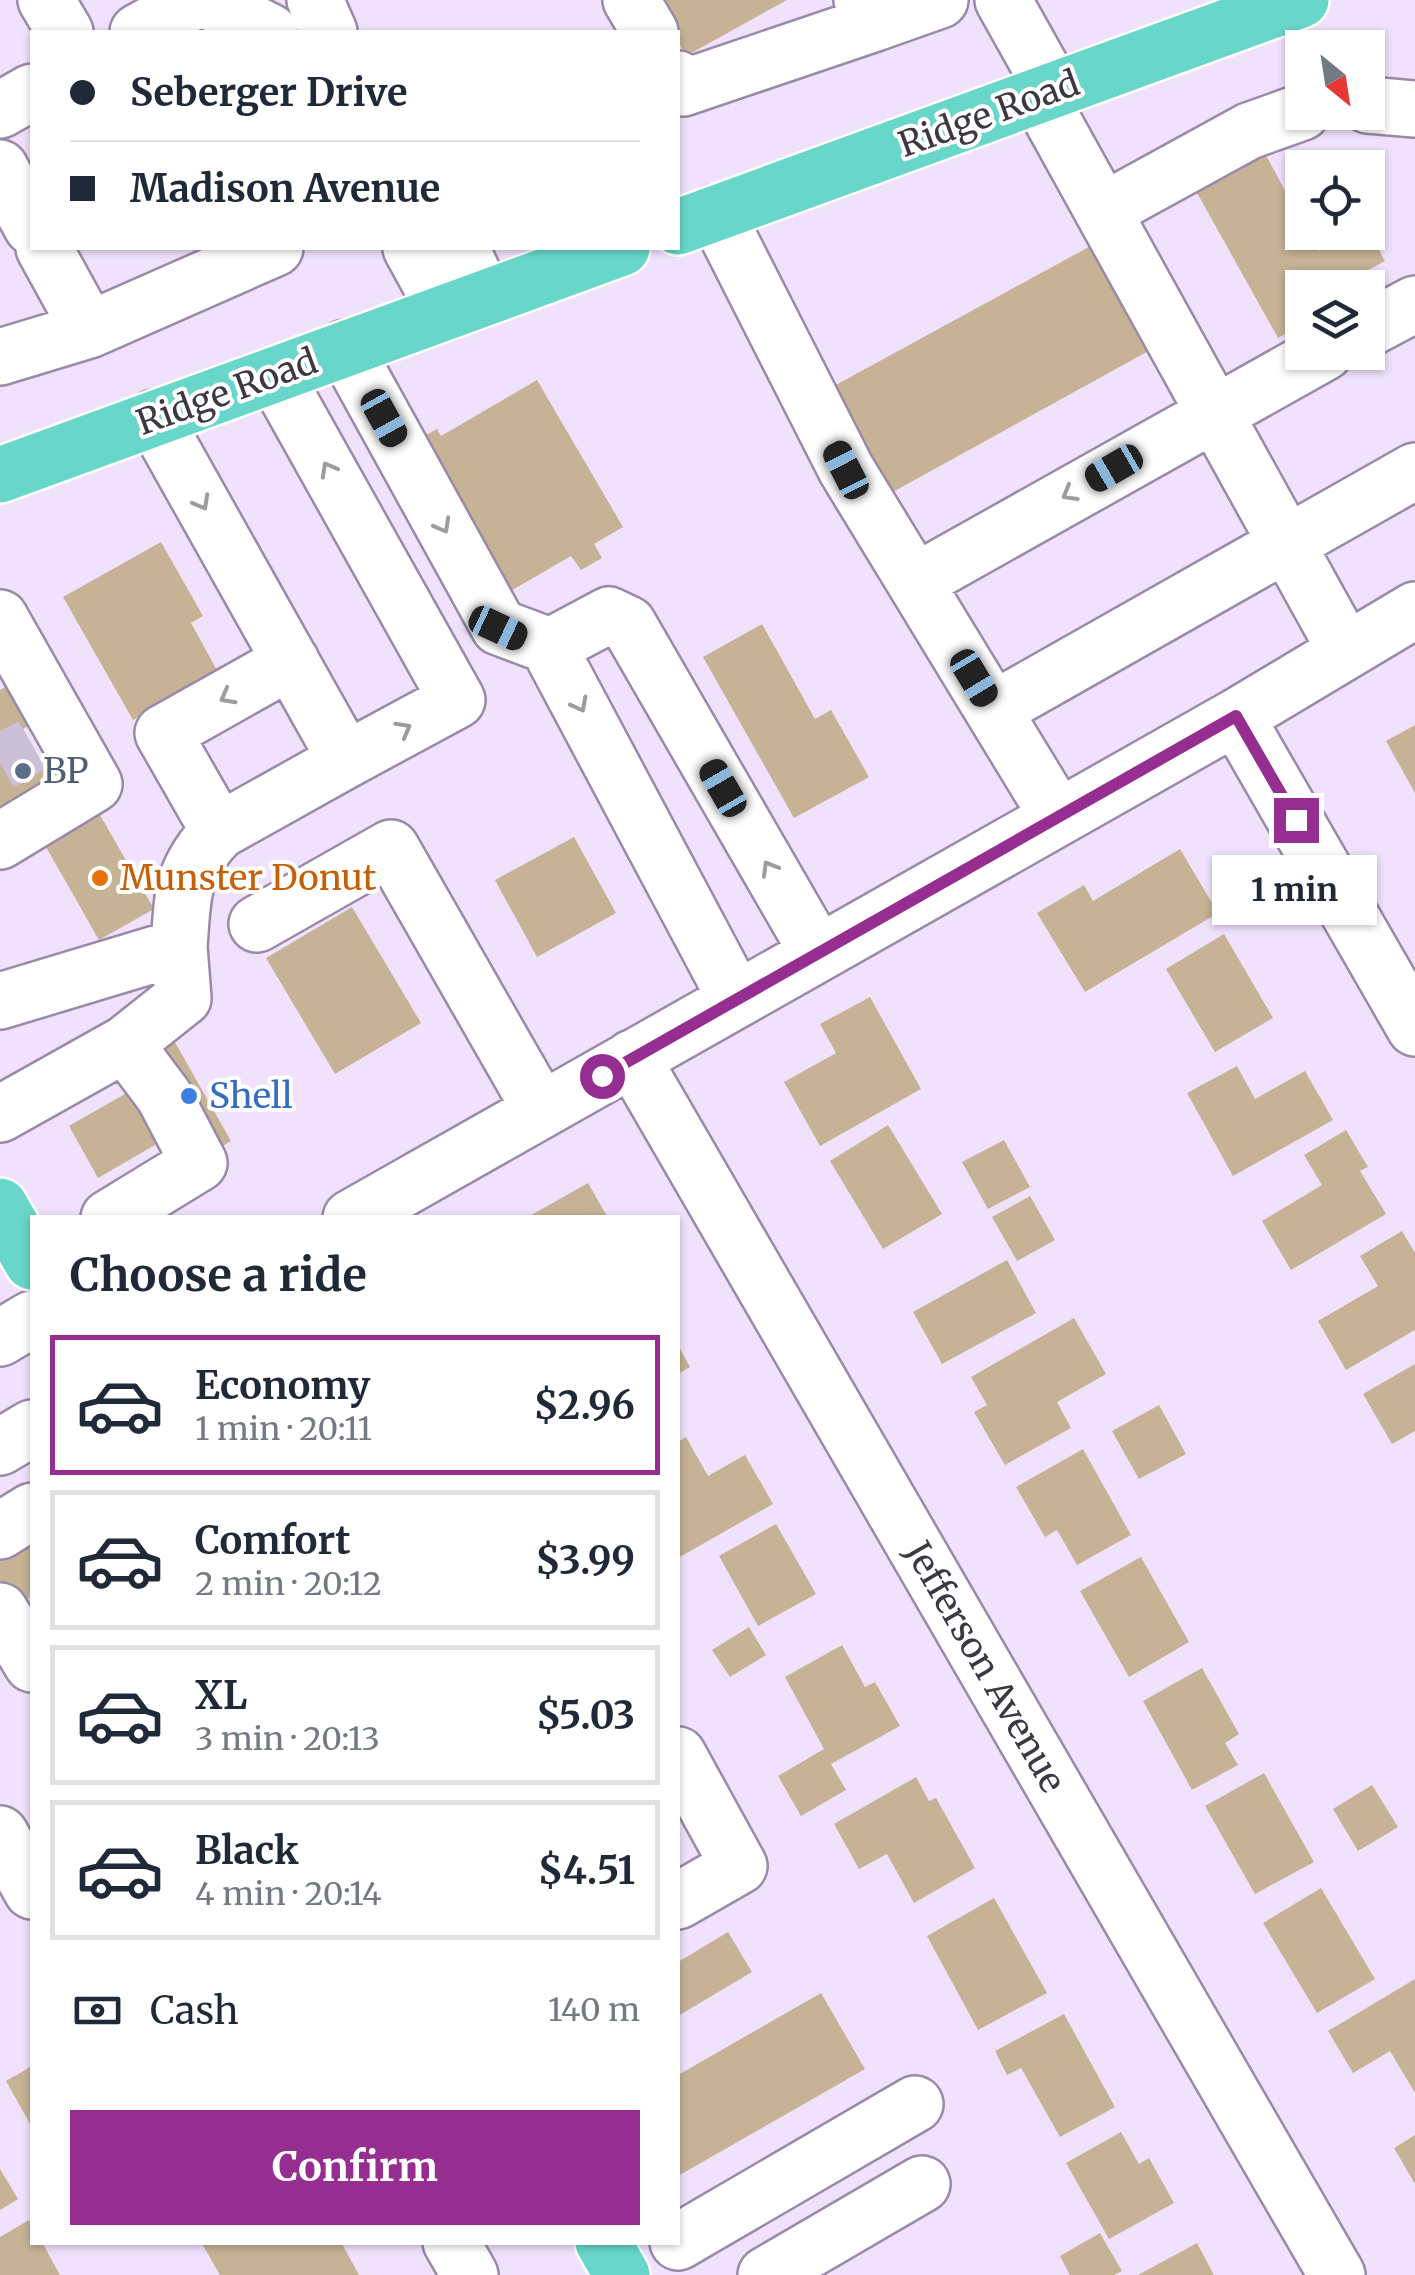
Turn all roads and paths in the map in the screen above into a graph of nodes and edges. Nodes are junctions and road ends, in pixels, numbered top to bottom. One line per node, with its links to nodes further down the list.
1 (46, 0): 9 (street)
2 (316, 0): 12 (street)
3 (630, 0): 13 (street)
4 (940, 0): 7 (street)
5 (1003, 0): 16 (street)
6 (1301, 0): 16 (main road, Ridge Road)
7 (869, 12): 14 (street)
8 (182, 13): 10 (street); 11 (street)
9 (64, 30)
10 (218, 30)
11 (261, 30)
12 (329, 30)
13 (649, 30)
14 (680, 83)
15 (30, 93): 18 (street)
16 (1046, 94): 22 (street); 23 (main road, Ridge Road)
17 (1385, 107): 19 (street)
18 (0, 110)
19 (1415, 110)
20 (1285, 118): 22 (street)
21 (0, 168): 24 (street)
22 (1104, 211): 39 (street)
23 (697, 220): 44 (street)
24 (30, 223)
25 (45, 250): 34 (street)
26 (265, 250): 30 (street)
27 (413, 250): 32 (street)
28 (461, 250): 32 (street)
29 (617, 250): 32 (main road, Ridge Road)
30 (197, 263): 34 (street)
31 (1415, 304): 33 (street)
32 (466, 305): 35 (main road, Ridge Road)
33 (1385, 321)
34 (89, 330): 36 (street)
35 (345, 348): 38 (main road, Ridge Road); 47 (street, one-way to 47)
36 (0, 356)
37 (1291, 370): 39 (street)
38 (274, 375): 40 (main road, Ridge Road); 52 (street, one-way to 38)
39 (1214, 412): 43 (street); 44 (street, one-way to 44)
40 (154, 418): 42 (main road, Ridge Road); 49 (street, one-way to 49)
41 (1415, 471): 43 (street)
42 (0, 474)
43 (1287, 544): 48 (street); 50 (street)
44 (914, 582): 50 (street)
45 (1415, 610): 48 (street)
46 (5, 636): 55 (street)
47 (555, 648): 58 (street, one-way to 47); 59 (street, one-way to 59)
48 (1346, 651): 51 (street)
49 (291, 661): 52 (street); 54 (street, one-way to 54)
50 (993, 710): 53 (street)
51 (1236, 716): 53 (street); 61 (street)
52 (346, 760): 54 (street)
53 (1058, 817): 58 (street)
54 (219, 832): 57 (street)
55 (0, 841)
56 (257, 924): 64 (street)
57 (180, 947): 60 (street); 62 (street)
58 (818, 953): 59 (street)
59 (736, 999): 63 (street)
60 (0, 1001)
61 (1415, 1028)
62 (126, 1044): 65 (street); 66 (street)
63 (632, 1058): 64 (street); 96 (street, Jefferson Avenue)
64 (540, 1110): 69 (street)
65 (0, 1114)
66 (180, 1200): 68 (street)
67 (0, 1206): 70 (main road)
68 (121, 1215)
69 (356, 1215)
70 (30, 1258)
71 (30, 1320): 72 (street)
72 (0, 1338)
73 (30, 1429): 74 (street)
74 (0, 1447)
75 (30, 1511): 76 (street)
76 (0, 1530)
77 (0, 1611): 78 (street)
78 (30, 1661)
79 (30, 1665): 80 (street)
80 (0, 1683)
81 (680, 1759): 86 (street)
82 (30, 1808): 83 (street)
83 (0, 1825)
84 (0, 1834): 85 (street)
85 (30, 1887)
86 (680, 1900)
87 (915, 2104): 89 (street)
88 (922, 2184): 95 (street)
89 (680, 2240)
90 (453, 2245): 94 (street)
91 (605, 2245): 93 (main road)
92 (672, 2245): 93 (street)
93 (622, 2274)
94 (470, 2275)
95 (766, 2275)
96 (1337, 2275)

